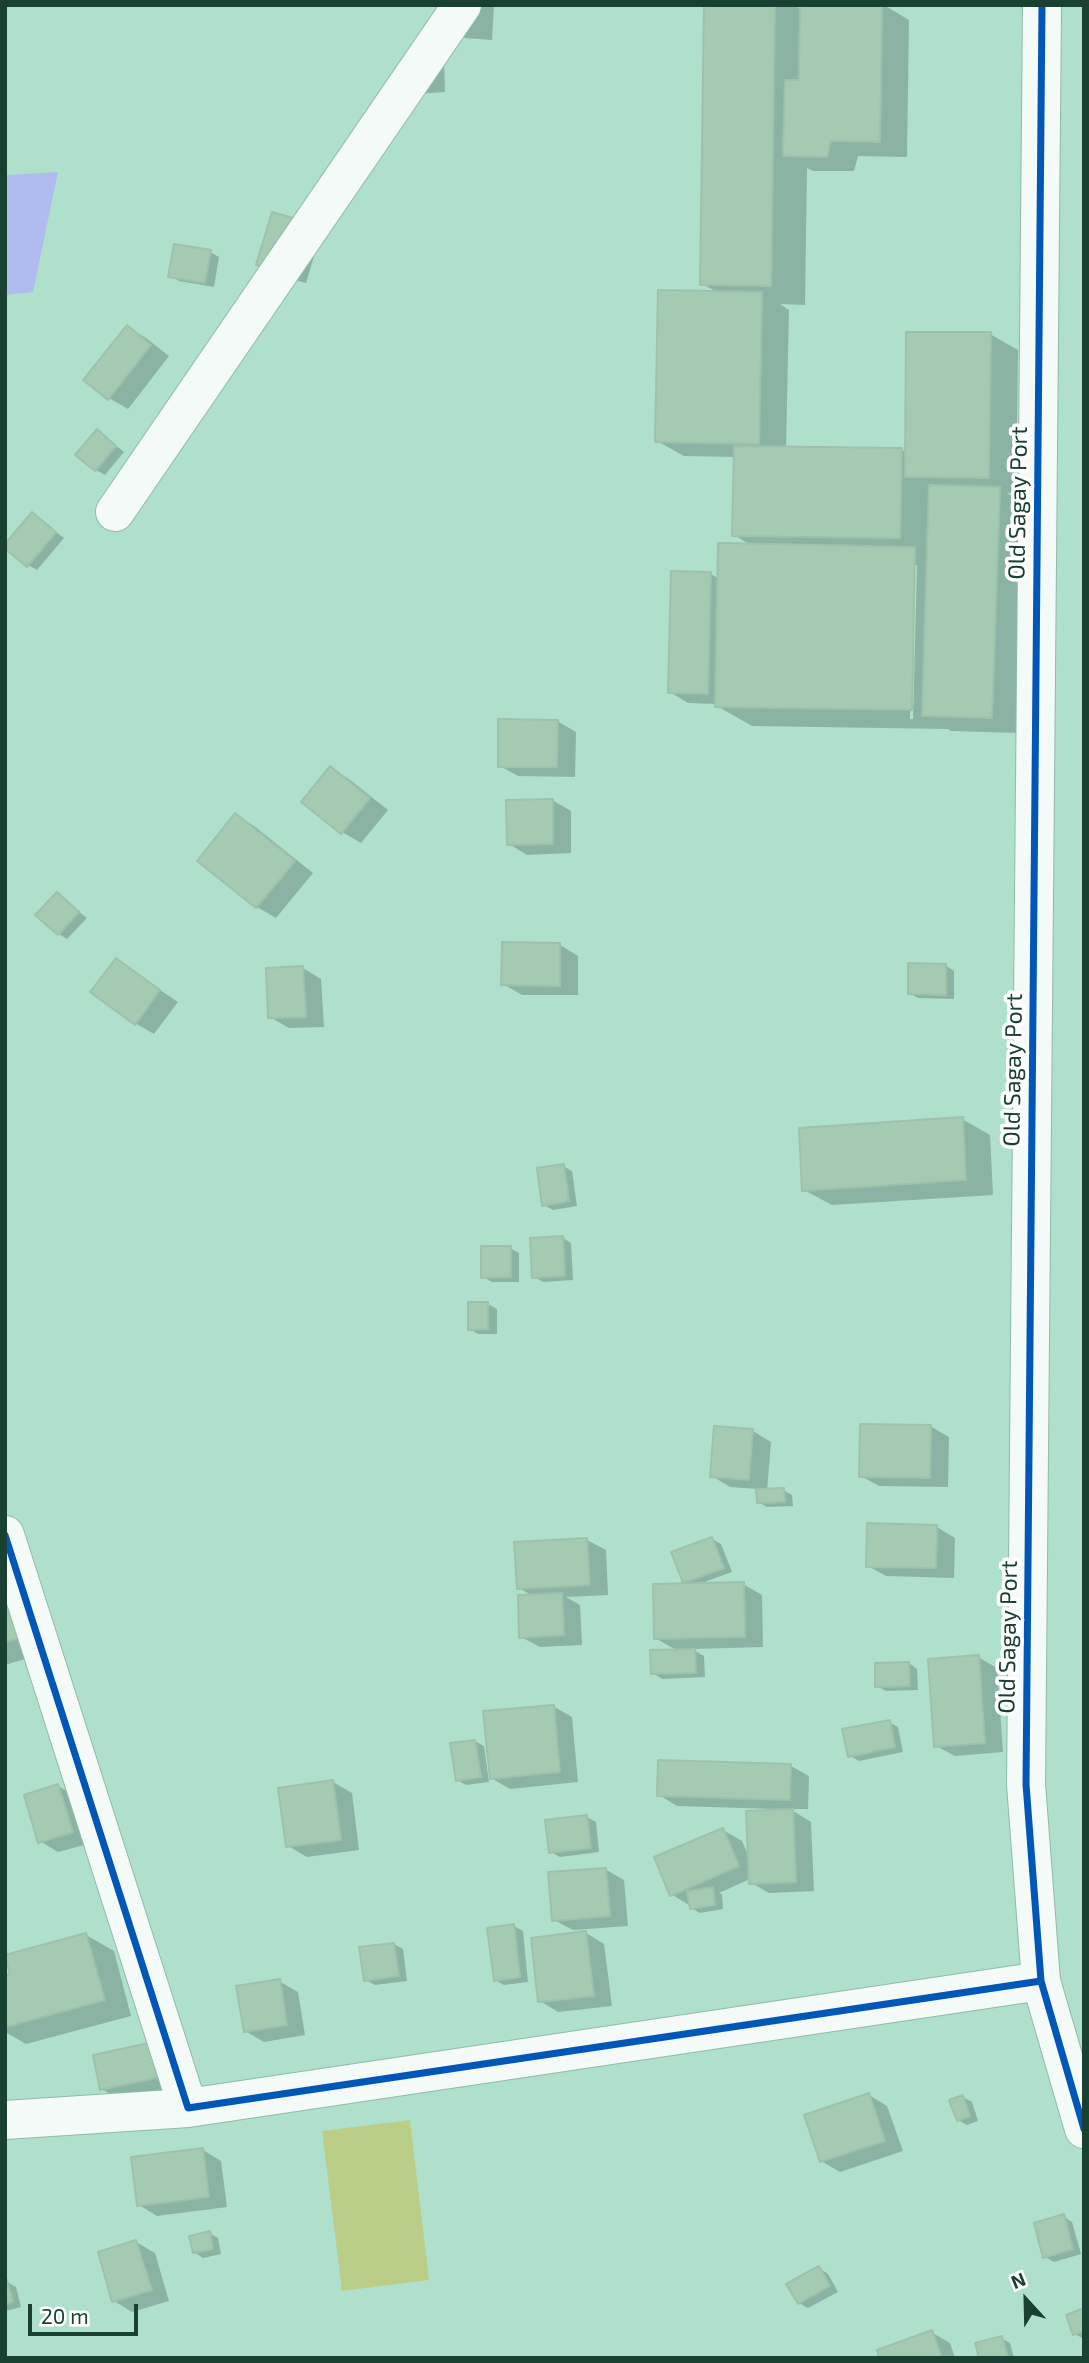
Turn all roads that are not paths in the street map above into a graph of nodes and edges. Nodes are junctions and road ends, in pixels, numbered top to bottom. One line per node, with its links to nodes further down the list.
1 (462, 5): 3 (street)
2 (1042, 5): 5 (street, Old Sagay Port)
3 (114, 512)
4 (5, 1535): 6 (street)
5 (1041, 1981): 6 (street); 8 (street, Old Sagay Port)
6 (188, 2108): 7 (street)
7 (5, 2120)
8 (1084, 2129)

